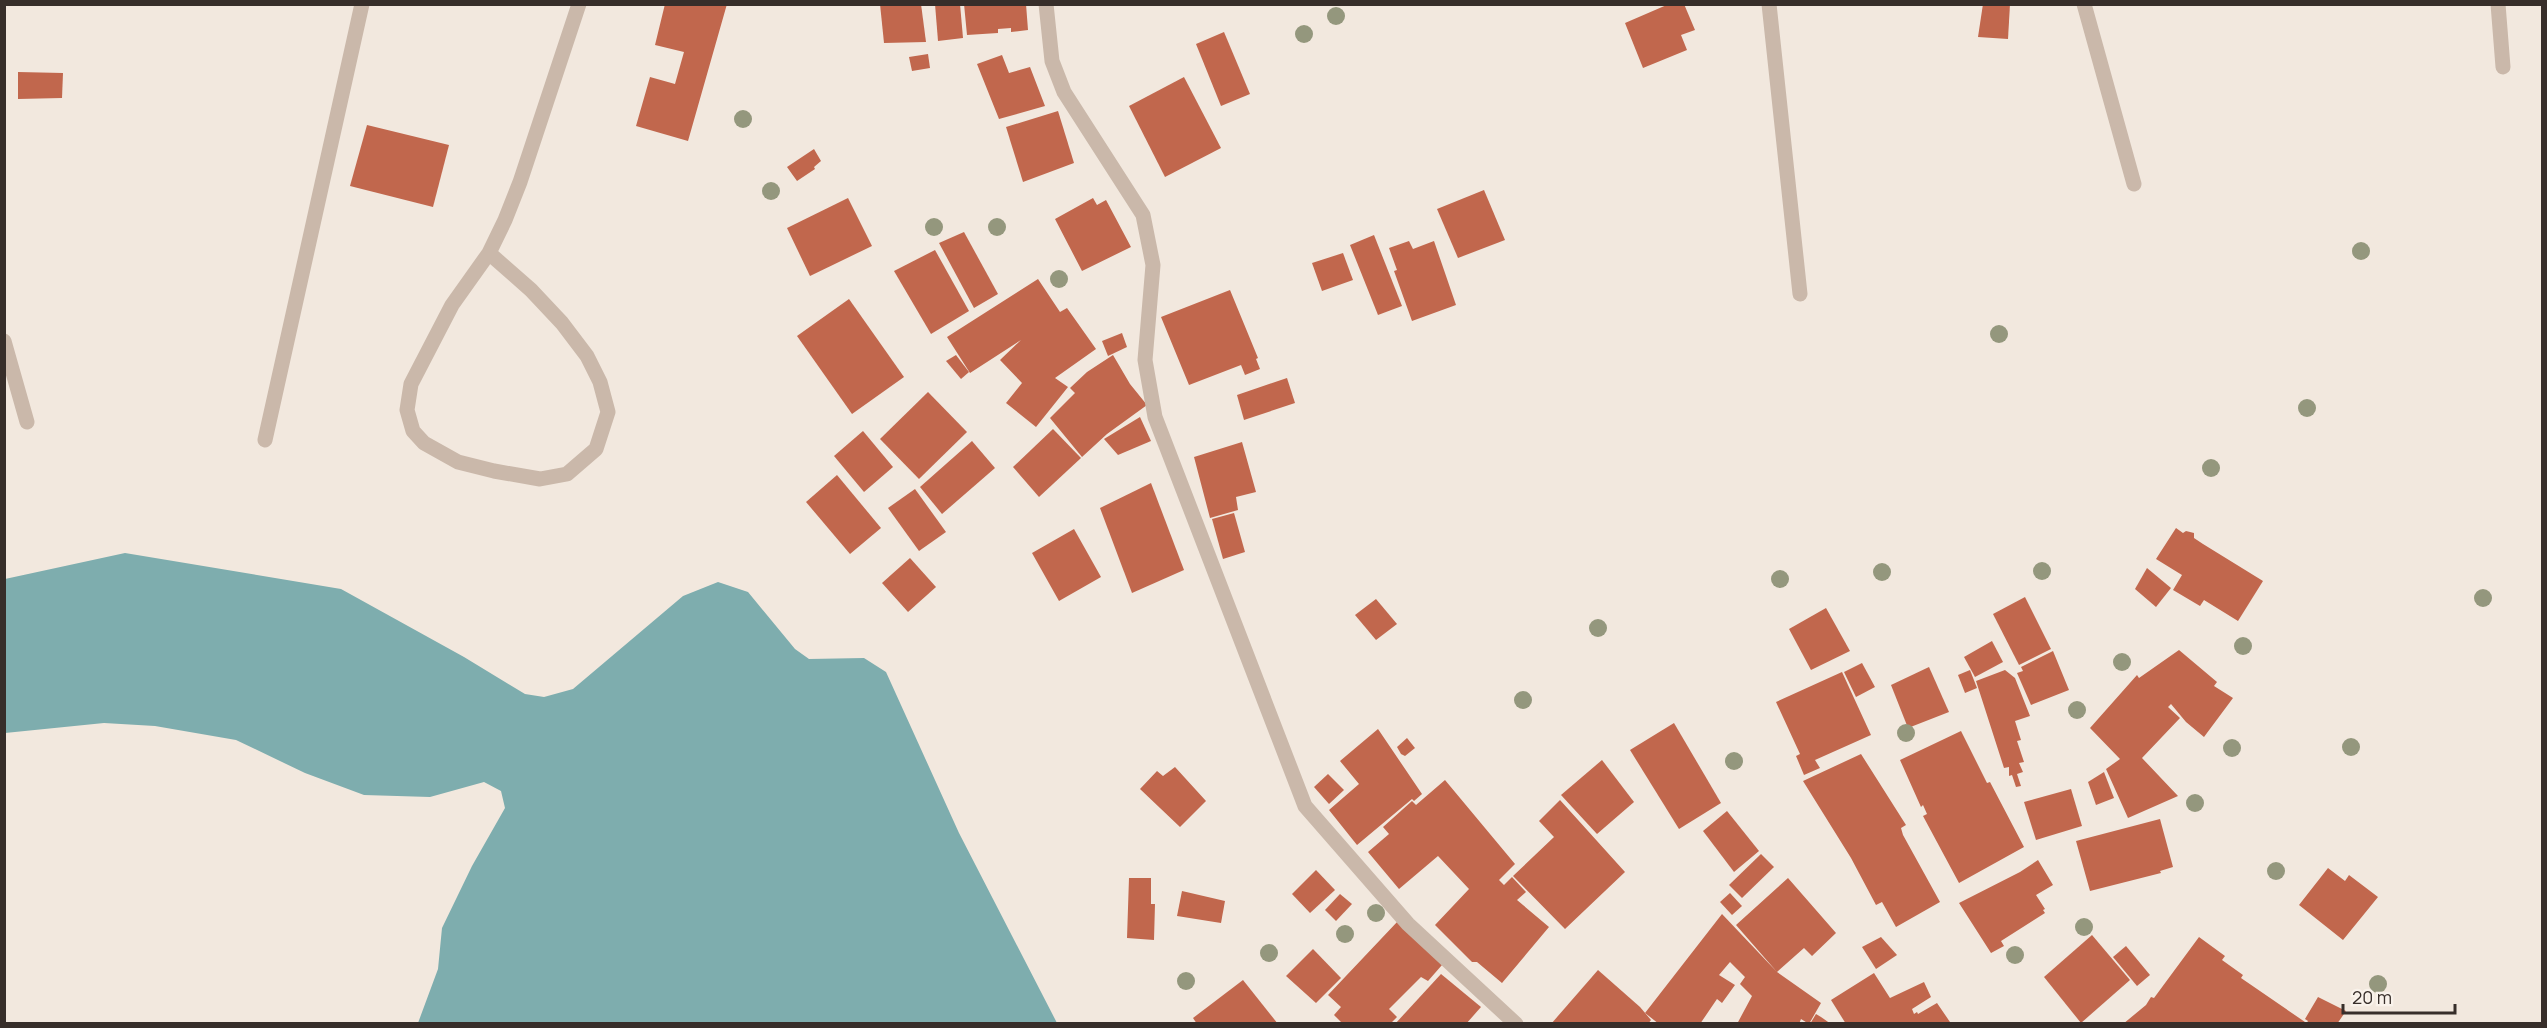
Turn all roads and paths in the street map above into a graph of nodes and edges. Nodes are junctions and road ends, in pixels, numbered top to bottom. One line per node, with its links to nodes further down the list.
1 (362, 4): 13 (street)
2 (579, 4): 9 (street)
3 (1046, 4): 14 (street)
4 (1769, 4): 10 (street)
5 (2084, 4): 8 (street)
6 (2498, 4): 7 (street)
7 (2503, 67)
8 (2134, 184)
9 (489, 253): 9 (street)
10 (1800, 294)
11 (4, 342): 12 (street)
12 (27, 422)
13 (265, 440)
14 (1516, 1023)

